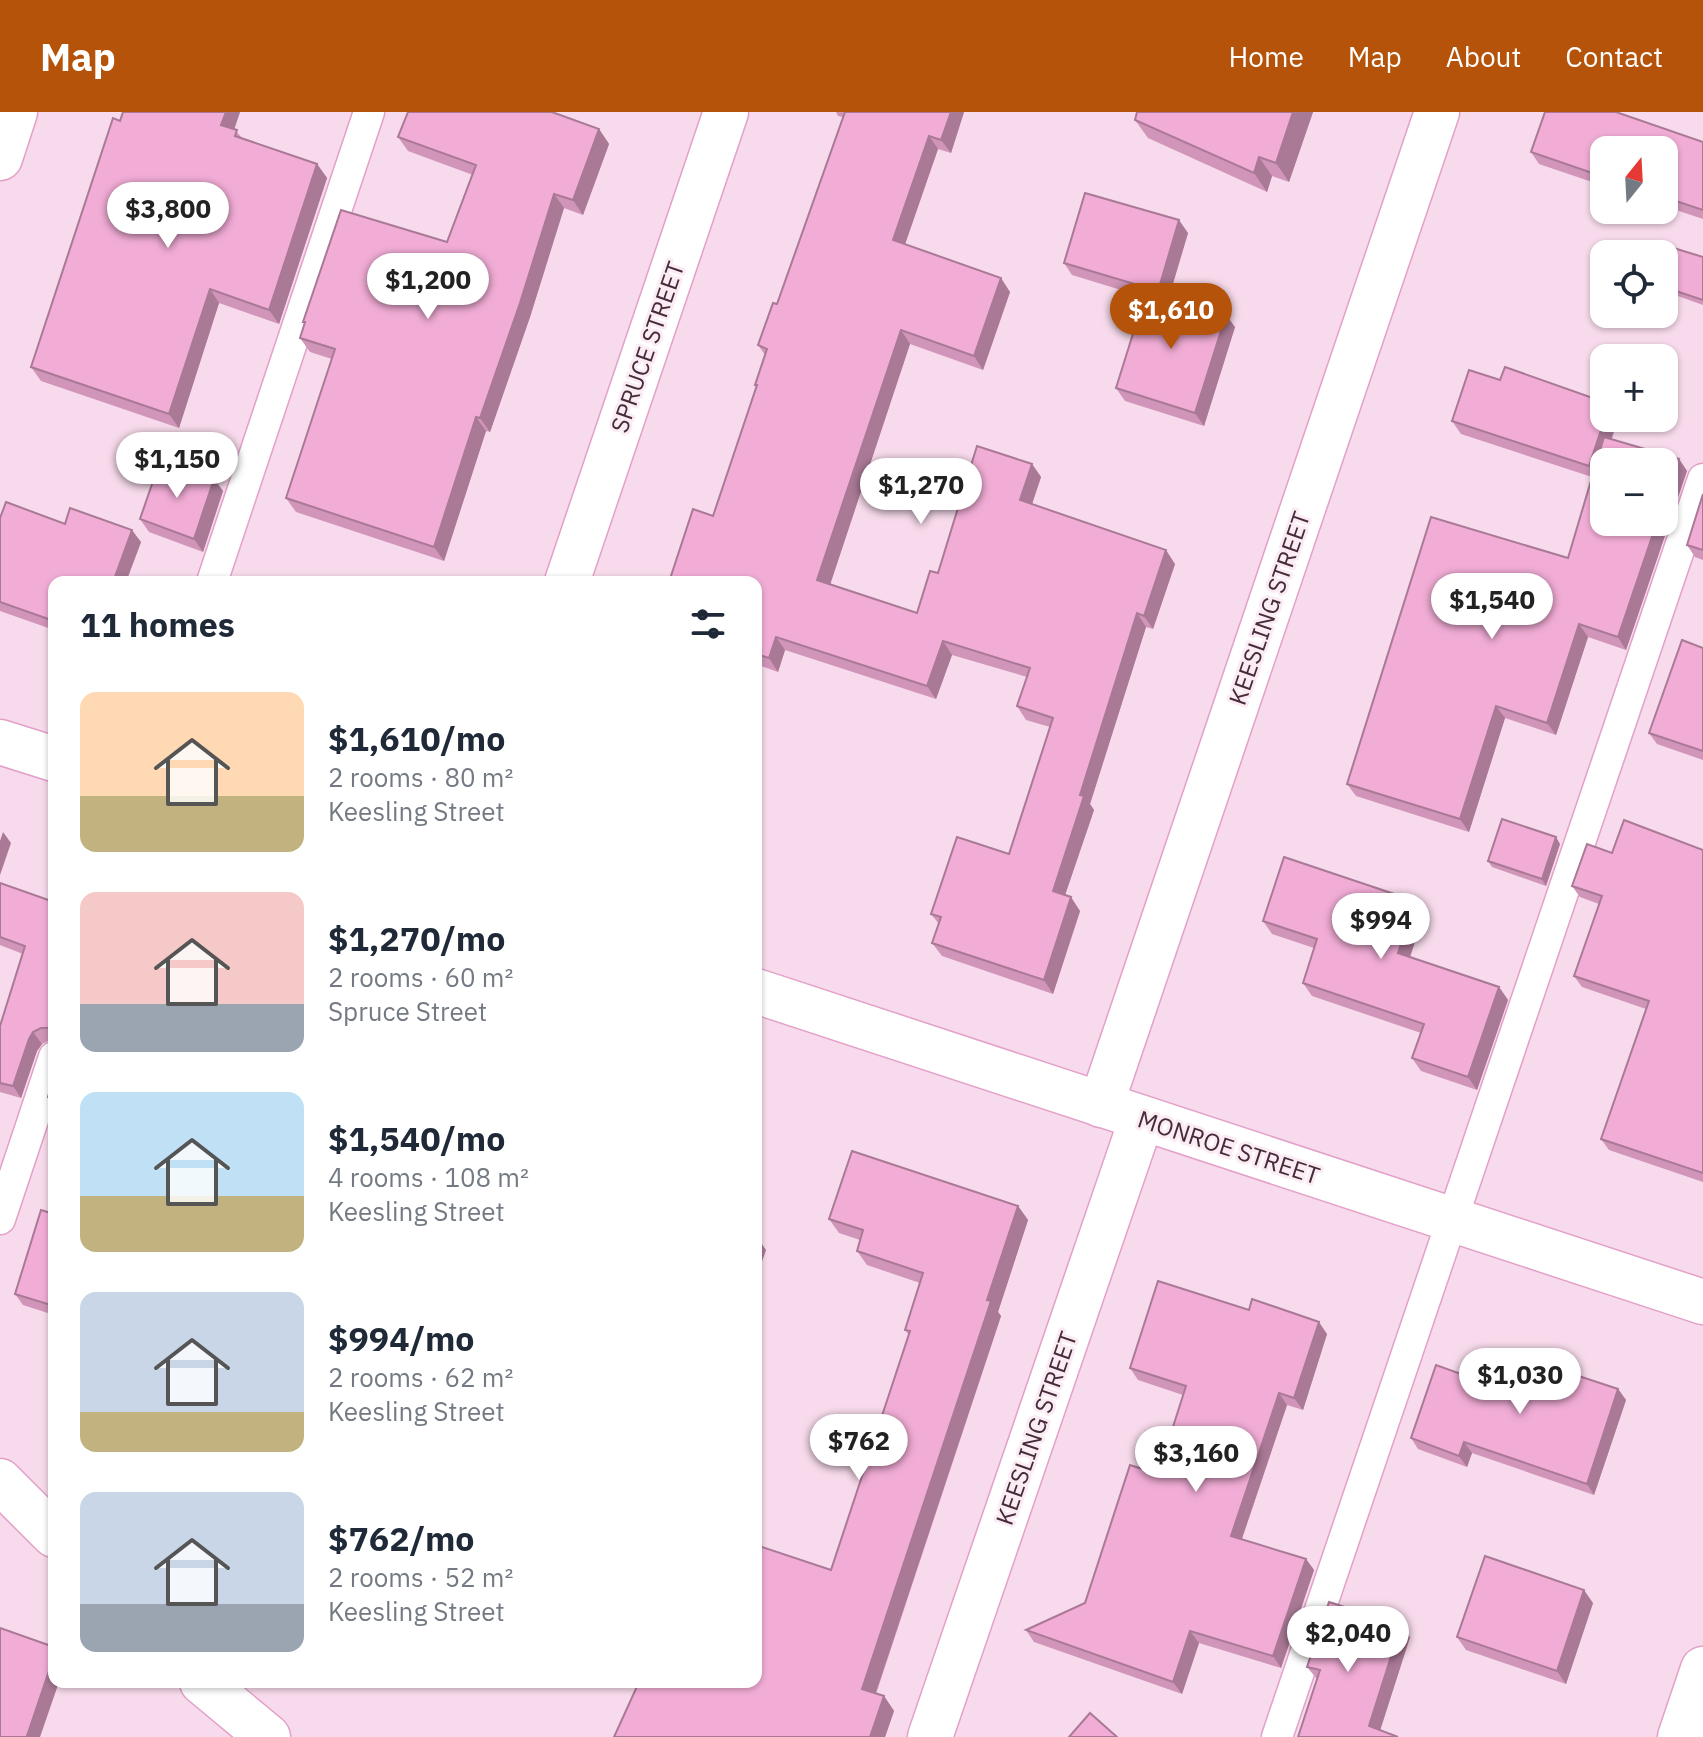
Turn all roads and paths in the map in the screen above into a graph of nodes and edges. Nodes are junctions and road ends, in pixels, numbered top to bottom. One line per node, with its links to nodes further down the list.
1 (15, 112): 5 (street)
2 (369, 112): 7 (lane)
3 (726, 112): 8 (street, SPRUCE STREET)
4 (1437, 112): 13 (street, KEESLING STREET)
5 (0, 158)
6 (1703, 479): 16 (lane)
7 (214, 576)
8 (569, 576)
9 (0, 742): 10 (street)
10 (48, 757)
11 (762, 993): 13 (street, MONROE STREET)
12 (48, 1075): 15 (lane)
13 (1101, 1105): 14 (street, MONROE STREET)
14 (1142, 1118): 16 (street, MONROE STREET); 23 (street, KEESLING STREET)
15 (0, 1219)
16 (1452, 1220): 17 (street, MONROE STREET); 24 (lane)
17 (1703, 1302)
18 (0, 1481): 19 (street)
19 (48, 1529)
20 (1703, 1669): 25 (street)
21 (209, 1688): 22 (street)
22 (268, 1737)
23 (930, 1737)
24 (1277, 1737)
25 (1680, 1737)

